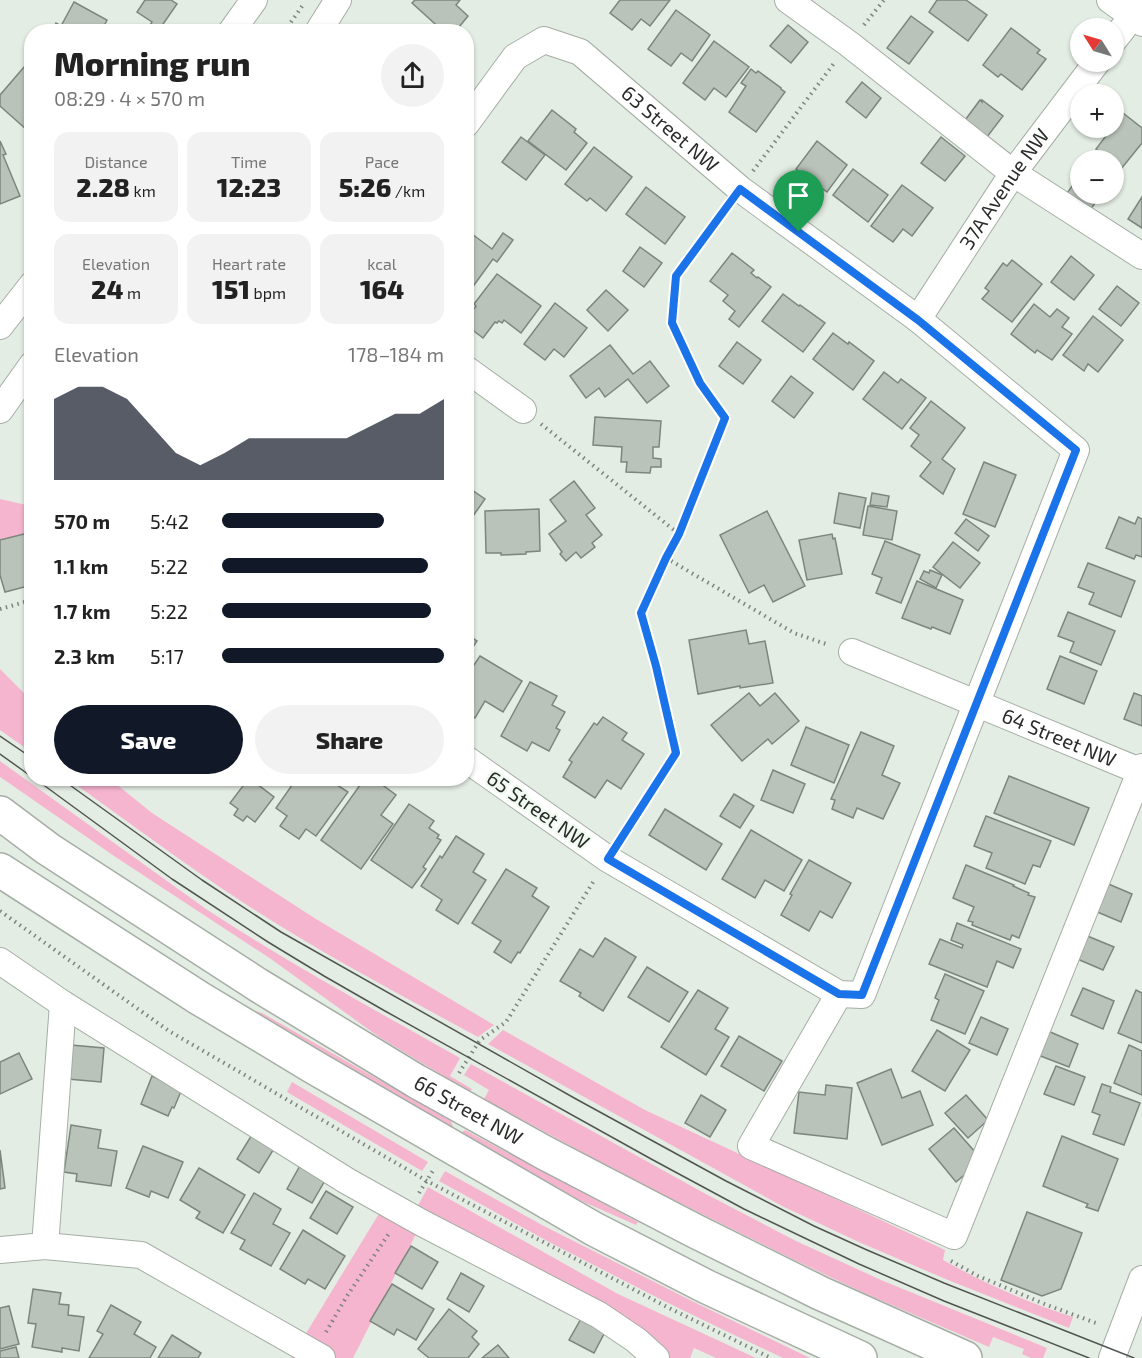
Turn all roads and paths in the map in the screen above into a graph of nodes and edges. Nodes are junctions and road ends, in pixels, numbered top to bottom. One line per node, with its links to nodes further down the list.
1 (254, 0): 8 (street)
2 (307, 0): 9 (path)
3 (338, 0): 10 (street)
4 (788, 0): 12 (street)
5 (884, 0): 12 (path)
6 (1110, 0): 7 (street)
7 (1138, 14): 11 (street)
8 (237, 24)
9 (290, 24)
10 (323, 24)
11 (1124, 29)
12 (849, 44): 15 (street); 16 (path)
13 (1089, 72): 15 (street, 37A Avenue NW)
14 (474, 113): 16 (street, 63 Street NW)
15 (1013, 173): 17 (street); 19 (street, 37A Avenue NW)
16 (740, 189): 19 (street, 63 Street NW); 25 (path)
17 (1142, 256)
18 (24, 295): 20 (street)
19 (918, 320): 30 (street, 63 Street NW)
20 (0, 326)
21 (474, 375): 24 (street)
22 (24, 376): 23 (street)
23 (0, 410)
24 (523, 410): 25 (path)
25 (679, 534): 26 (path)
26 (666, 558): 29 (path); 34 (path)
27 (24, 602): 28 (path)
28 (0, 609)
29 (852, 652): 30 (street, 64 Street NW)
30 (976, 704): 32 (street, 64 Street NW); 38 (street)
31 (474, 765): 34 (street, 65 Street NW)
32 (1141, 770): 38 (street)
33 (0, 813): 52 (main road, 66 Street NW)
34 (608, 859): 38 (street, 65 Street NW); 40 (path)
35 (0, 870): 51 (main road, 66 Street NW)
36 (0, 911): 41 (path)
37 (0, 961): 39 (street)
38 (850, 995)
39 (63, 1004): 42 (street); 43 (street)
40 (480, 1040)
41 (427, 1181): 42 (path); 50 (path)
42 (407, 1214): 48 (path); 49 (street)
43 (45, 1246): 44 (street); 48 (street)
44 (0, 1251)
45 (946, 1259): 47 (path)
46 (1142, 1279): 53 (street)
47 (1096, 1323)
48 (318, 1356)
49 (656, 1358)
50 (771, 1358)
51 (860, 1358)
52 (965, 1358)
53 (1112, 1358)

